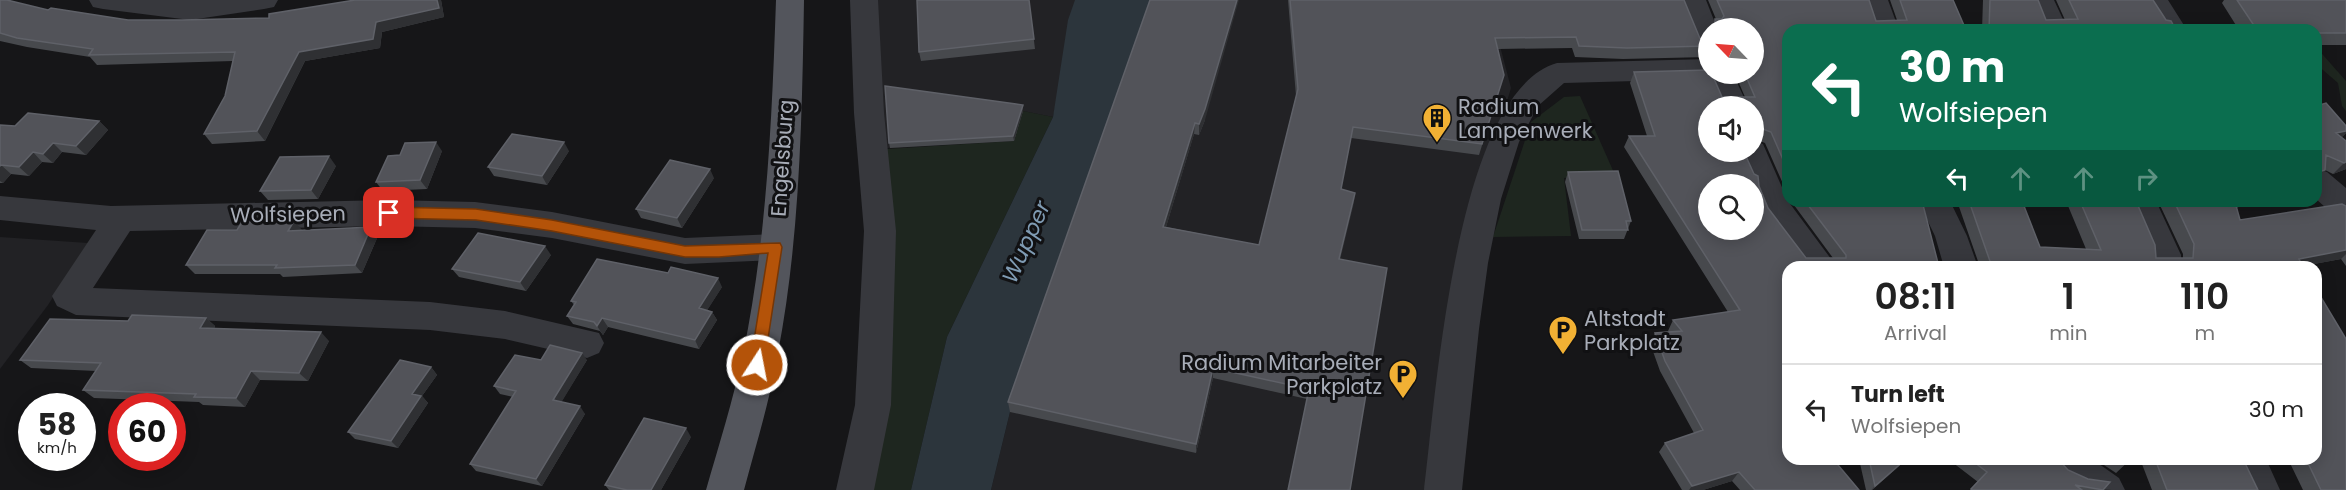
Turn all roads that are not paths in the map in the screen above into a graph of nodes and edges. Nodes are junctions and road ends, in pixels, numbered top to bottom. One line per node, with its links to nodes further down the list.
1 (103, 0): 9 (street)
2 (264, 0): 9 (street)
3 (790, 0): 22 (main road, Engelsburg)
4 (864, 0): 30 (street)
5 (1692, 0): 10 (street)
6 (1874, 0): 11 (street)
7 (2040, 0): 12 (street)
8 (2154, 0): 13 (street)
9 (194, 5)
10 (1699, 18)
11 (1883, 24)
12 (2051, 24)
13 (2169, 24)
14 (1698, 69): 31 (street)
15 (1756, 162): 23 (street)
16 (2322, 185): 19 (street)
17 (1937, 207): 24 (street)
18 (2143, 207): 25 (street)
19 (2346, 207)
20 (0, 208): 21 (street, Wolfsiepen)
21 (122, 219): 22 (street, Wolfsiepen); 26 (street)
22 (775, 247): 29 (main road, Engelsburg)
23 (1815, 261)
24 (1959, 261)
25 (2164, 261)
26 (587, 343)
27 (2071, 465): 32 (street)
28 (2250, 465): 33 (street)
29 (725, 490)
30 (855, 490)
31 (1443, 490)
32 (2106, 490)
33 (2261, 490)

